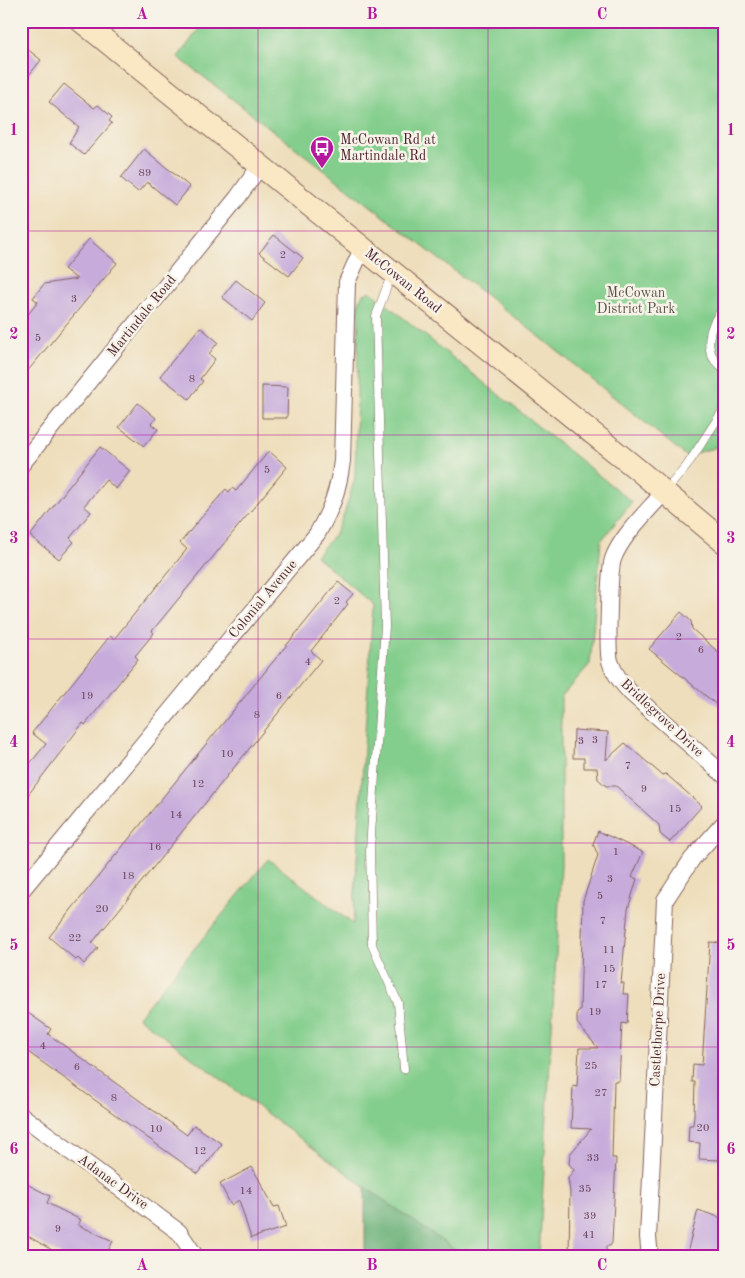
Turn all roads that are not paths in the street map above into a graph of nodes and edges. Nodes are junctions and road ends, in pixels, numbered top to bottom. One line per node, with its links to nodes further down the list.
1 (81, 21): 2 (street, McCowan Road)
2 (260, 166): 3 (street, McCowan Road); 8 (street, Martindale Road)
3 (362, 249): 4 (street, McCowan Road); 13 (street, Colonial Avenue)
4 (392, 272): 9 (street, McCowan Road); 14 (lane)
5 (724, 308): 6 (lane)
6 (724, 370)
7 (724, 409): 9 (lane)
8 (21, 465)
9 (664, 492): 10 (street, McCowan Road); 11 (street, Bridlegrove Drive)
10 (724, 542)
11 (724, 775)
12 (724, 823): 17 (street, Castlethorpe Drive)
13 (21, 891)
14 (404, 1069)
15 (21, 1115): 16 (street, Adanac Drive)
16 (196, 1257)
17 (650, 1257)

